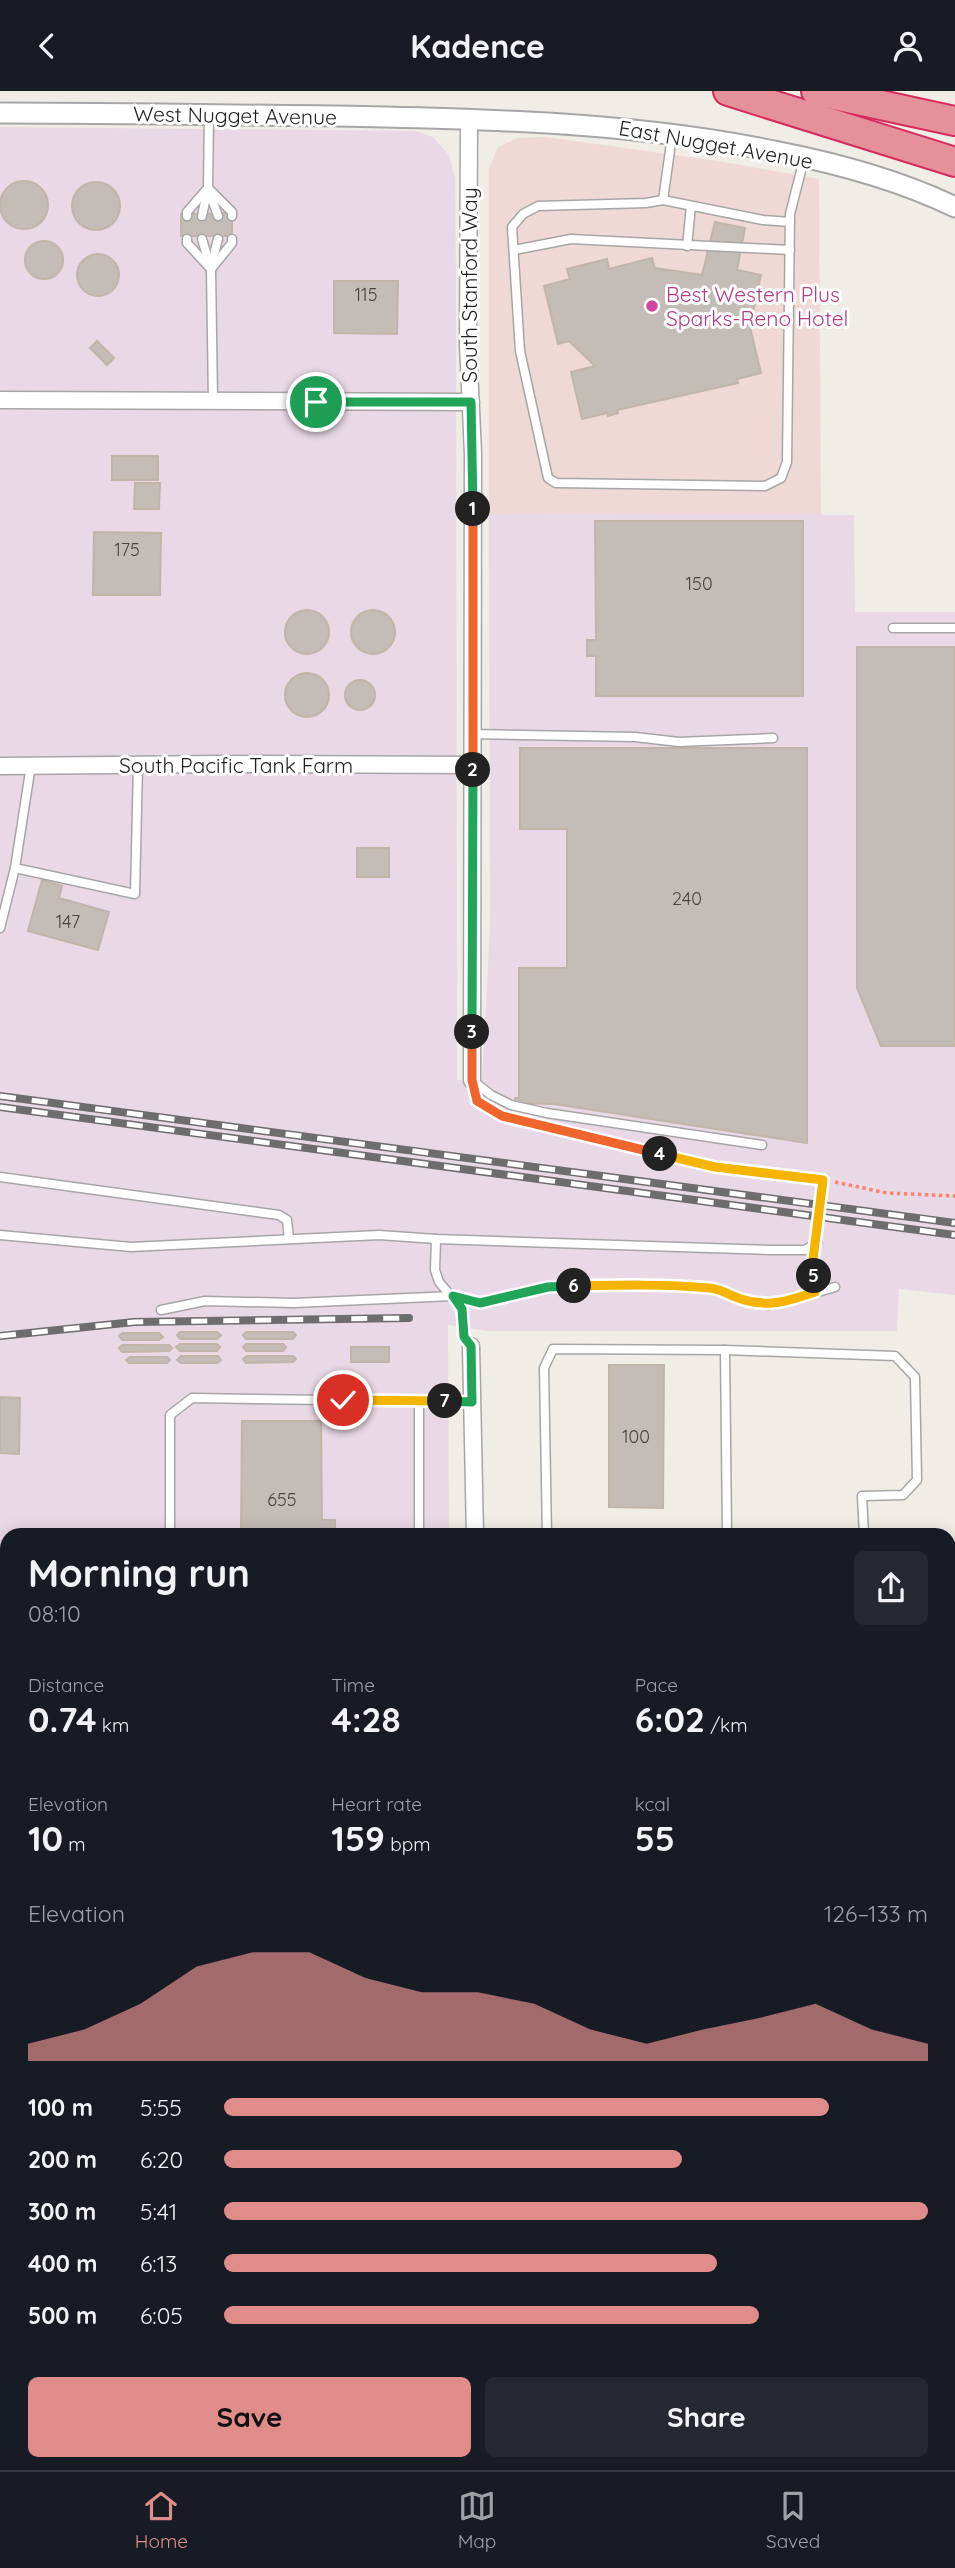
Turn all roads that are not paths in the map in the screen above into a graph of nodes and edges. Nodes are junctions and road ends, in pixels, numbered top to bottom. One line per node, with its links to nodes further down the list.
1 (728, 91): 9 (highway)
2 (816, 91): 6 (highway)
3 (0, 113): 4 (street, West Nugget Avenue)
4 (209, 115): 5 (street, West Nugget Avenue); 10 (lane)
5 (469, 119): 7 (street, East Nugget Avenue); 29 (street, South Stanford Way)
6 (955, 121)
7 (672, 133): 8 (street, East Nugget Avenue); 11 (lane)
8 (805, 157): 13 (street, East Nugget Avenue); 18 (lane)
9 (955, 163)
10 (208, 188): 14 (lane); 15 (lane); 16 (lane); 17 (lane)
11 (663, 201): 12 (lane); 24 (lane)
12 (691, 206): 18 (lane); 23 (lane)
13 (955, 207)
14 (187, 216)
15 (202, 216)
16 (218, 216)
17 (232, 216)
18 (790, 222): 25 (lane)
19 (187, 239): 26 (lane)
20 (202, 239): 26 (lane)
21 (218, 239): 26 (lane)
22 (232, 239): 26 (lane)
23 (687, 246): 24 (lane); 25 (lane)
24 (514, 250): 25 (lane)
25 (790, 250)
26 (211, 269): 28 (lane)
27 (0, 400): 28 (street)
28 (213, 401): 29 (street)
29 (471, 402): 32 (street, South Stanford Way)
30 (892, 628): 31 (lane)
31 (955, 628)
32 (473, 734): 33 (lane); 36 (street, South Stanford Way)
33 (773, 738)
34 (31, 765): 35 (street, South Pacific Tank Farm); 37 (street, South Pacific Tank Farm); 38 (lane)
35 (138, 765): 36 (street, South Pacific Tank Farm); 38 (lane)
36 (473, 765): 40 (street, South Stanford Way)
37 (0, 766)
38 (15, 868): 39 (lane)
39 (0, 928)
40 (472, 1080): 41 (lane)
41 (762, 1145)
42 (0, 1177): 45 (lane)
43 (823, 1180): 47 (lane)
44 (0, 1235): 45 (lane)
45 (289, 1239): 46 (lane)
46 (436, 1239): 47 (lane); 50 (lane)
47 (817, 1243): 49 (lane)
48 (835, 1287): 49 (lane)
49 (815, 1292): 50 (lane)
50 (453, 1296): 51 (lane); 52 (lane)
51 (161, 1310)
52 (471, 1346): 55 (street)
53 (725, 1350): 59 (lane); 60 (lane); 61 (lane)
54 (419, 1401): 55 (lane); 56 (lane); 57 (lane)
55 (472, 1402): 58 (street)
56 (170, 1528)
57 (419, 1528)
58 (475, 1528)
59 (547, 1528)
60 (727, 1528)
61 (863, 1528)

